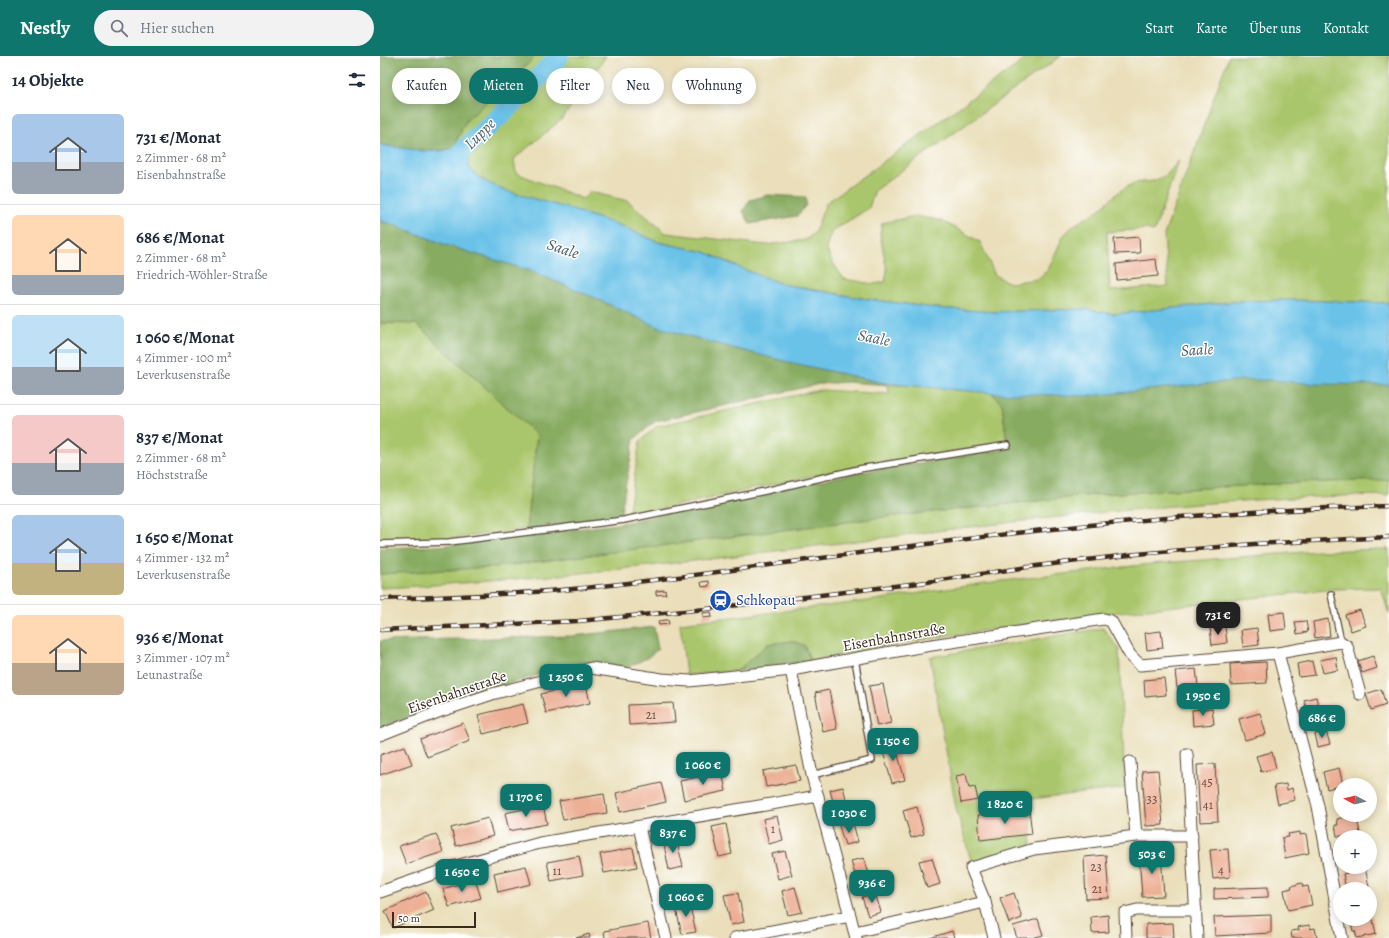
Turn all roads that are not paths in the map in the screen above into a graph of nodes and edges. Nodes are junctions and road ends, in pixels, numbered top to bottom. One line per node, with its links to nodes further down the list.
1 (1008, 446): 2 (lane)
2 (380, 544)
3 (1331, 594): 4 (lane)
4 (1341, 642): 5 (street, Eisenbahnstraße); 8 (street)
5 (1278, 653): 6 (street, Eisenbahnstraße); 28 (street)
6 (855, 659): 7 (street, Eisenbahnstraße); 12 (lane)
7 (792, 670): 9 (street, Eisenbahnstraße); 12 (street)
8 (1360, 694)
9 (380, 735)
10 (1187, 754): 16 (street)
11 (1130, 762): 15 (street)
12 (812, 775): 13 (street)
13 (818, 796): 14 (street); 20 (street)
14 (639, 827): 17 (street); 23 (street)
15 (1136, 836): 16 (street); 18 (street)
16 (1192, 836): 19 (street)
17 (380, 892)
18 (985, 902): 22 (street); 25 (street)
19 (1196, 910): 26 (street); 27 (street)
20 (850, 916): 21 (street); 22 (street)
21 (776, 934): 24 (street)
22 (856, 935)
23 (666, 938)
24 (735, 938)
25 (994, 938)
26 (1126, 938)
27 (1197, 938)
28 (1342, 938)

